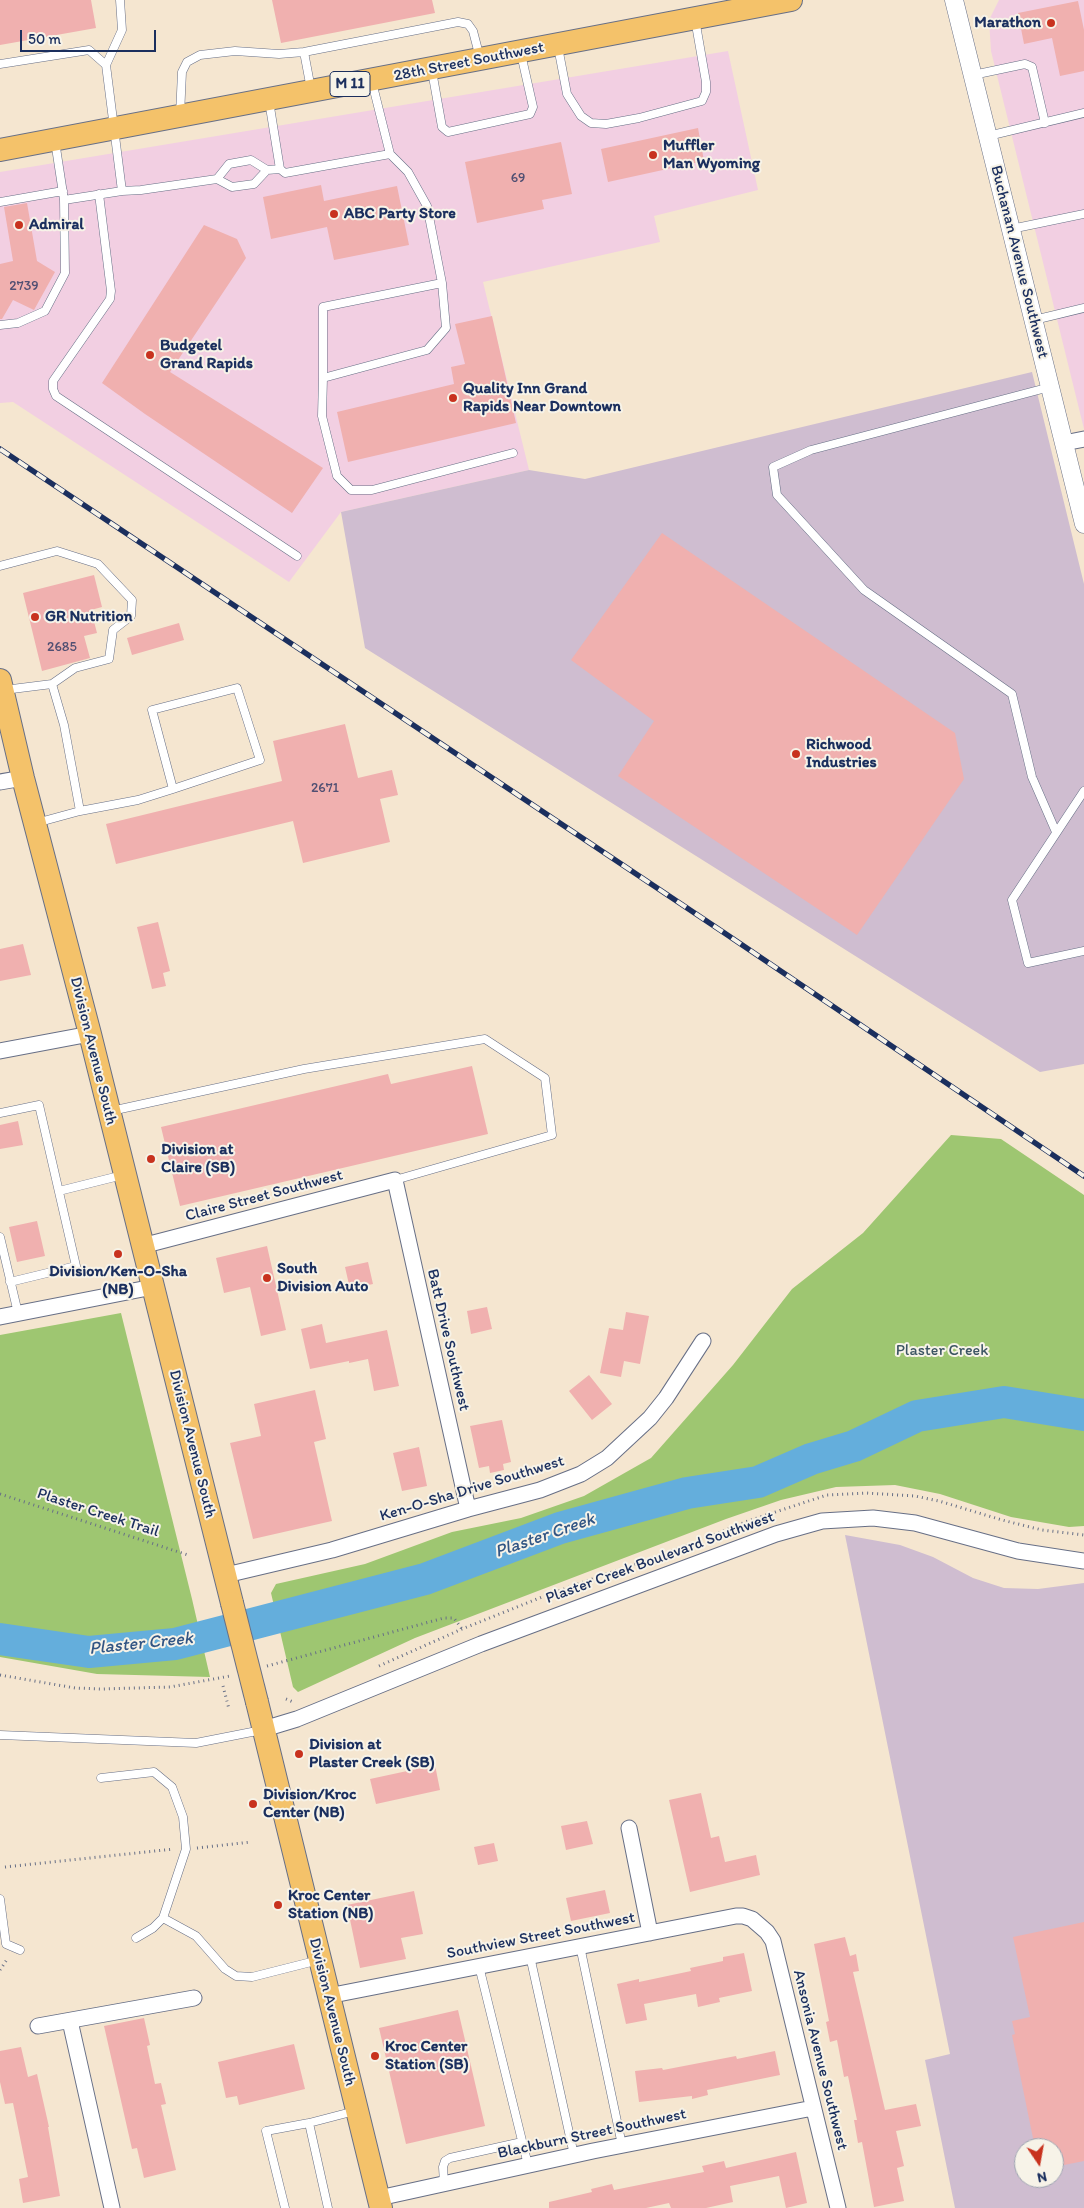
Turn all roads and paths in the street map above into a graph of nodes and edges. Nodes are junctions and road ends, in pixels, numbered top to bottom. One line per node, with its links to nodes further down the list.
1 (120, 0): 11 (lane)
2 (791, 0): 4 (main road, 28th Street Southwest / M 11)
3 (954, 0): 13 (street, Buchanan Avenue Southwest)
4 (738, 5): 5 (main road, 28th Street Southwest / M 11)
5 (695, 18): 6 (main road, 28th Street Southwest / M 11); 6 (lane)
6 (558, 45): 8 (main road, 28th Street Southwest / M 11)
7 (304, 52): 9 (lane); 15 (lane); 18 (lane)
8 (521, 52): 9 (main road, 28th Street Southwest / M 11); 12 (lane)
9 (480, 60): 12 (main road, 28th Street Southwest / M 11)
10 (0, 64): 11 (lane)
11 (106, 65): 20 (lane)
12 (431, 69): 14 (main road, 28th Street Southwest / M 11)
13 (973, 76): 19 (lane); 21 (street, Buchanan Avenue Southwest)
14 (371, 80): 15 (main road, 28th Street Southwest / M 11); 24 (lane)
15 (312, 92): 16 (main road, 28th Street Southwest / M 11)
16 (268, 100): 18 (main road, 28th Street Southwest / M 11); 25 (lane)
17 (1084, 113): 19 (lane)
18 (180, 116): 20 (main road, 28th Street Southwest / M 11)
19 (1045, 123): 21 (lane)
20 (114, 128): 22 (main road, 28th Street Southwest / M 11); 29 (lane)
21 (988, 136): 34 (street, Buchanan Avenue Southwest)
22 (55, 139): 23 (main road, 28th Street Southwest / M 11); 28 (lane)
23 (0, 150)
24 (390, 154): 25 (lane); 35 (lane)
25 (280, 169): 26 (lane)
26 (267, 170): 27 (lane); 27 (lane)
27 (217, 179): 29 (lane)
28 (63, 191): 31 (lane); 32 (lane)
29 (122, 191): 30 (lane)
30 (99, 194): 31 (lane); 45 (lane)
31 (64, 200): 38 (lane)
32 (0, 202)
33 (1084, 214): 34 (lane)
34 (1011, 229): 37 (street, Buchanan Avenue Southwest)
35 (442, 282): 39 (lane); 39 (lane)
36 (1084, 308): 37 (lane)
37 (1034, 320): 40 (street, Buchanan Avenue Southwest)
38 (0, 325)
39 (323, 378): 43 (lane)
40 (1050, 387): 42 (street, Buchanan Avenue Southwest); 55 (lane)
41 (1084, 440): 42 (street)
42 (1064, 443): 44 (street, Buchanan Avenue Southwest)
43 (513, 453)
44 (1084, 524)
45 (297, 556)
46 (0, 566): 47 (lane)
47 (52, 684): 48 (lane); 53 (lane)
48 (1, 685): 49 (main road, Division Avenue South)
49 (23, 778): 50 (street); 54 (main road, Division Avenue South)
50 (0, 782)
51 (173, 789): 51 (lane); 53 (lane)
52 (1084, 791): 55 (lane)
53 (80, 811): 54 (lane)
54 (34, 824): 57 (main road, Division Avenue South)
55 (1056, 832): 56 (lane)
56 (1084, 951)
57 (90, 1034): 58 (street); 59 (main road, Division Avenue South)
58 (0, 1051)
59 (109, 1112): 61 (main road, Division Avenue South); 62 (lane)
60 (0, 1114): 63 (lane)
61 (124, 1174): 63 (lane); 65 (main road, Division Avenue South)
62 (394, 1180): 65 (street, Claire Street Southwest); 72 (street, Batt Drive Southwest)
63 (59, 1191): 66 (lane)
64 (0, 1237): 66 (lane)
65 (142, 1246): 67 (main road, Division Avenue South)
66 (10, 1282): 68 (lane)
67 (153, 1287): 68 (street); 75 (main road, Division Avenue South)
68 (18, 1313): 69 (street)
69 (0, 1317)
70 (703, 1341): 72 (street, Ken-O-Sha Drive Southwest)
71 (0, 1494): 73 (path, Plaster Creek Trail)
72 (468, 1509): 75 (street, Ken-O-Sha Drive Southwest)
73 (188, 1555)
74 (1084, 1561): 78 (street, Plaster Creek Boulevard Southwest)
75 (226, 1576): 78 (main road, Division Avenue South, bridge)
76 (223, 1686): 77 (path)
77 (229, 1709)
78 (264, 1729): 79 (lane); 94 (main road, Division Avenue South)
79 (0, 1735)
80 (101, 1778): 87 (lane)
81 (629, 1828): 89 (street)
82 (251, 1842): 83 (path)
83 (195, 1848)
84 (176, 1849): 85 (path)
85 (5, 1868)
86 (0, 1903): 92 (lane)
87 (163, 1918): 90 (lane); 94 (lane)
88 (760, 1924): 89 (street, Southview Street Southwest); 100 (street, Ansonia Avenue Southwest)
89 (650, 1933): 91 (street, Southview Street Southwest)
90 (136, 1938)
91 (580, 1946): 93 (street, Southview Street Southwest); 104 (lane)
92 (20, 1950)
93 (530, 1956): 95 (street, Southview Street Southwest); 105 (lane)
94 (319, 1960): 96 (main road, Division Avenue South)
95 (479, 1966): 96 (street, Southview Street Southwest); 103 (lane)
96 (328, 1996): 101 (main road, Division Avenue South)
97 (194, 1998): 98 (street)
98 (70, 2021): 99 (street); 109 (street)
99 (38, 2026)
100 (813, 2108): 104 (street, Blackburn Street Southwest); 112 (street, Ansonia Avenue Southwest)
101 (357, 2110): 102 (lane); 108 (main road, Division Avenue South)
102 (309, 2123): 110 (lane); 111 (lane)
103 (522, 2142): 106 (lane); 107 (lane)
104 (622, 2145): 105 (street, Blackburn Street Southwest)
105 (574, 2155): 106 (street, Blackburn Street Southwest)
106 (528, 2165): 107 (street, Blackburn Street Southwest)
107 (444, 2183): 108 (street, Blackburn Street Southwest)
108 (380, 2203)
109 (112, 2208)
110 (285, 2208)
111 (328, 2208)
112 (838, 2208)

